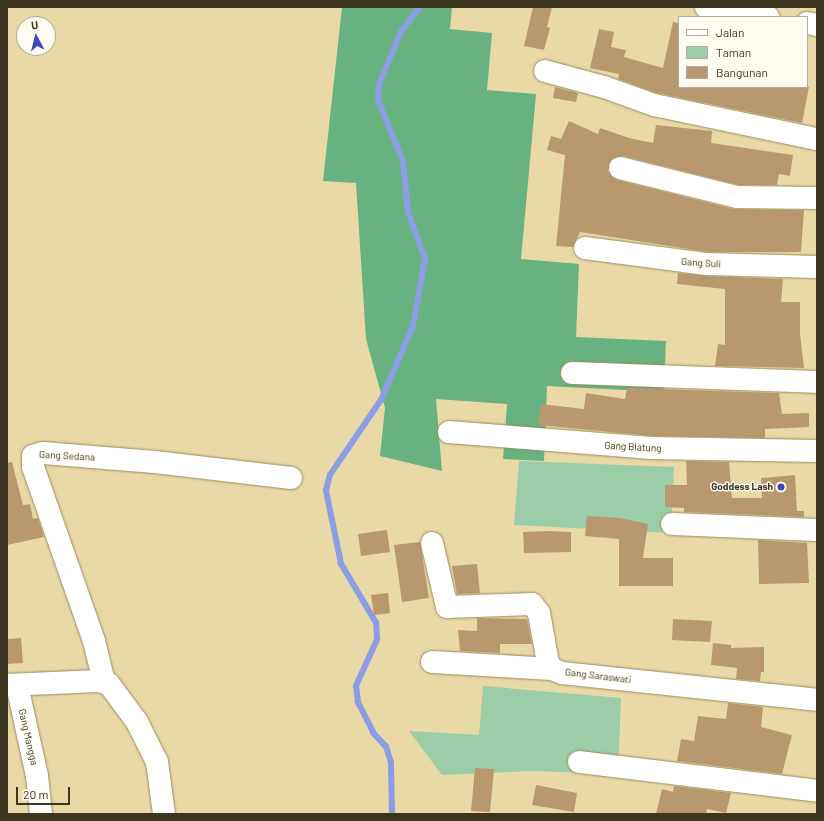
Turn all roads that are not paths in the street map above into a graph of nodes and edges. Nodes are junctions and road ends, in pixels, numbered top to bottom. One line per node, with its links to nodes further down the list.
1 (706, 7): 2 (street)
2 (762, 16)
3 (545, 71): 4 (street)
4 (817, 139)
5 (620, 168): 6 (street)
6 (817, 198)
7 (585, 248): 8 (street, Gang Suli)
8 (817, 266)
9 (572, 373): 10 (street)
10 (817, 382)
11 (449, 432): 12 (street, Gang Blatung)
12 (817, 451)
13 (291, 478): 19 (street, Gang Sedana)
14 (672, 524): 15 (street)
15 (817, 530)
16 (432, 543): 18 (street, Gang Saraswati)
17 (432, 662): 18 (street)
18 (552, 669): 21 (street, Gang Saraswati)
19 (104, 682): 20 (street); 25 (street)
20 (12, 685): 24 (street, Gang Mangga)
21 (817, 700)
22 (579, 762): 23 (street)
23 (817, 791)
24 (40, 814)
25 (164, 814)

